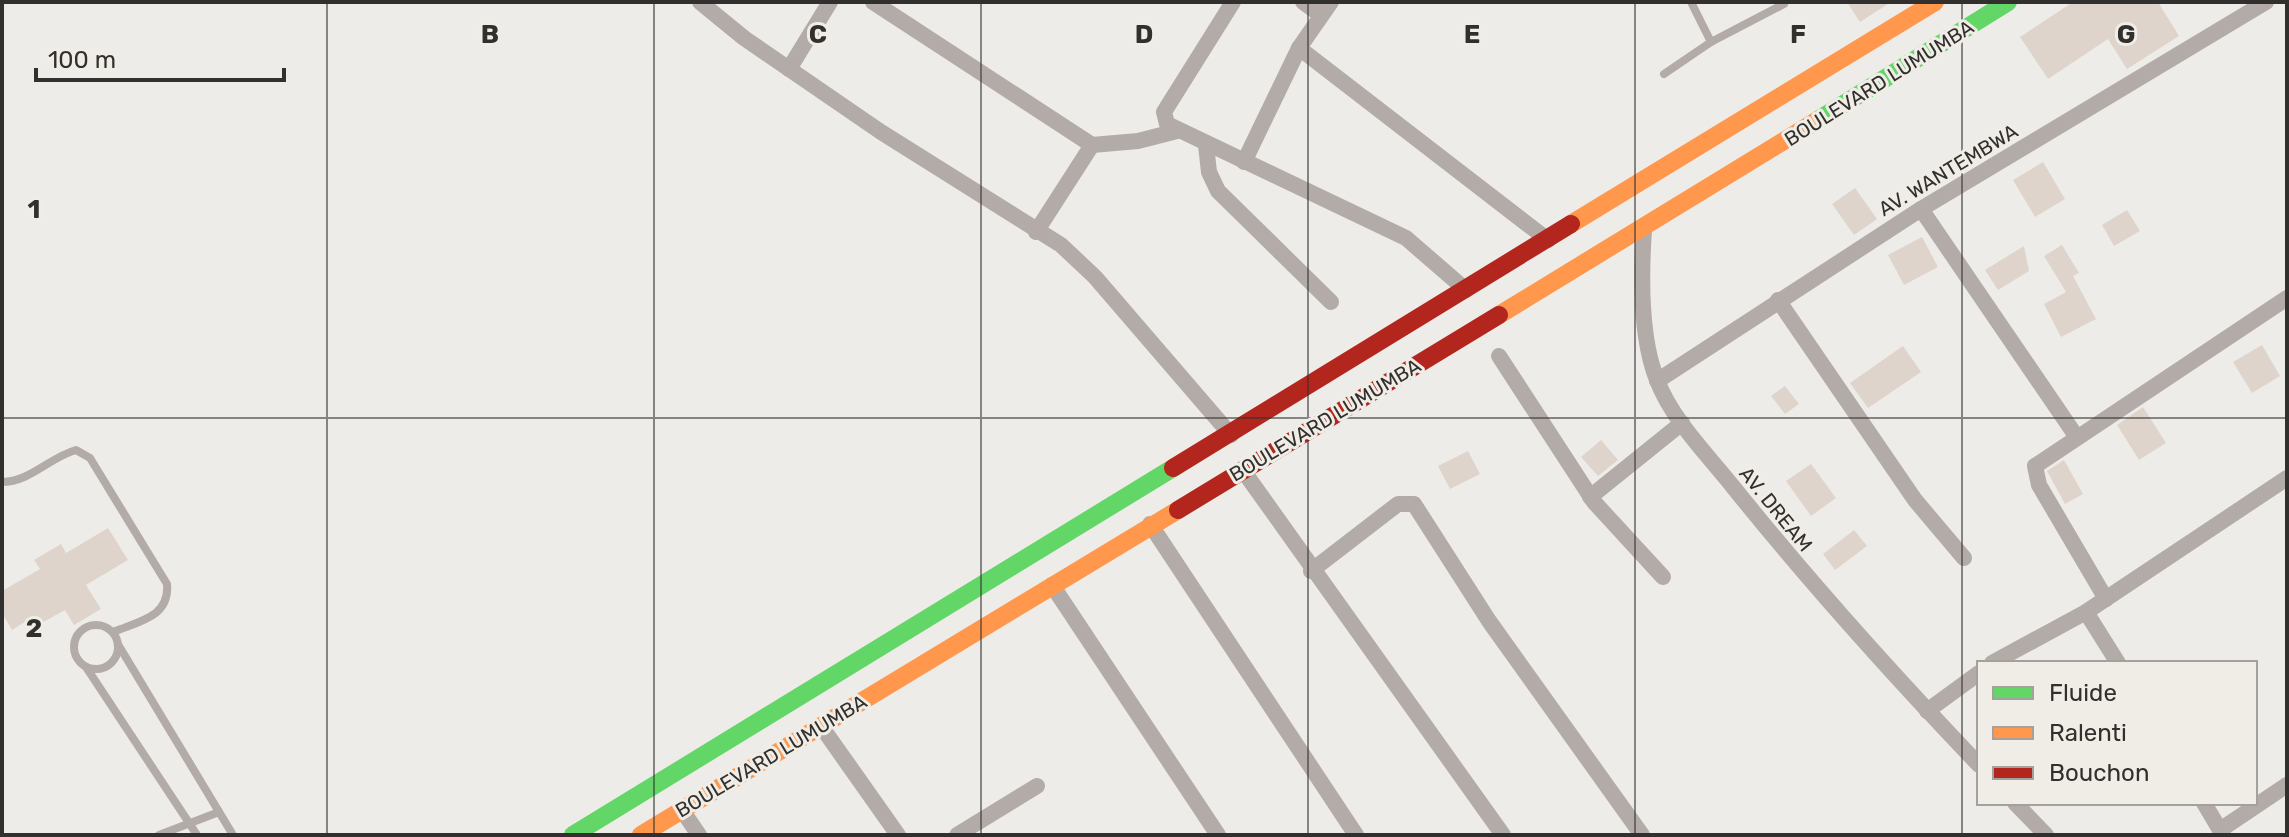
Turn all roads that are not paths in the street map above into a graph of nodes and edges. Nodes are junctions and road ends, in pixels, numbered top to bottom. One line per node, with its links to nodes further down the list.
1 (701, 2): 14 (street)
2 (830, 2): 14 (street)
3 (873, 2): 17 (street)
4 (1233, 2): 16 (street)
5 (1303, 2): 11 (street)
6 (1691, 2): 12 (lane)
7 (1935, 2): 23 (highway, BOULEVARD LUMUMBA)
8 (2008, 2): 21 (highway, BOULEVARD LUMUMBA)
9 (2266, 2): 20 (street, AV. WANTEMBWA)
10 (1784, 4): 12 (lane)
11 (1326, 8): 13 (street)
12 (1711, 42): 15 (lane)
13 (1299, 48): 19 (street); 23 (street)
14 (789, 69): 22 (street)
15 (1664, 74)
16 (1177, 131): 17 (street); 18 (street)
17 (1092, 145): 22 (street)
18 (1206, 145): 19 (street); 27 (street)
19 (1244, 162): 24 (street)
20 (1921, 209): 26 (street, AV. WANTEMBWA); 32 (street)
21 (1644, 230): 29 (street, AV. DREAM); 33 (highway, BOULEVARD LUMUMBA)
22 (1036, 232): 31 (street)
23 (1548, 240): 24 (highway, BOULEVARD LUMUMBA)
24 (1466, 290): 31 (highway, BOULEVARD LUMUMBA)
25 (2287, 298): 32 (street)
26 (1778, 300): 29 (street, AV. WANTEMBWA); 38 (street)
27 (1331, 302)
28 (1499, 356): 36 (street)
29 (1657, 381): 30 (street, AV. DREAM)
30 (1682, 423): 36 (street); 50 (street, AV. DREAM)
31 (1231, 435): 64 (highway, BOULEVARD LUMUMBA)
32 (2076, 436): 42 (street)
33 (1242, 469): 37 (highway, BOULEVARD LUMUMBA); 39 (street)
34 (2287, 478): 42 (street)
35 (2, 482): 44 (lane)
36 (1590, 497): 40 (street)
37 (1150, 524): 41 (highway, BOULEVARD LUMUMBA); 70 (street)
38 (1964, 558)
39 (1311, 571): 71 (street); 72 (street)
40 (1663, 577)
41 (1052, 585): 51 (highway, BOULEVARD LUMUMBA); 69 (street)
42 (2106, 599): 43 (street)
43 (2086, 612): 46 (street); 47 (street)
44 (113, 632): 45 (lane); 48 (lane)
45 (119, 646): 48 (lane); 58 (lane)
46 (1996, 661)
47 (2117, 661)
48 (86, 667): 59 (lane)
49 (1977, 674): 50 (street)
50 (1927, 711): 52 (street, AV. DREAM)
51 (821, 726): 57 (highway, BOULEVARD LUMUMBA); 67 (street)
52 (1977, 763)
53 (2287, 785): 60 (street)
54 (1037, 786): 68 (street)
55 (2017, 805): 73 (street)
56 (2205, 805): 60 (street)
57 (682, 810): 65 (highway, BOULEVARD LUMUMBA); 66 (street)
58 (219, 812): 59 (lane); 63 (lane)
59 (190, 823): 61 (lane); 62 (lane)
60 (2222, 832)
61 (159, 835)
62 (197, 835)
63 (233, 835)
64 (573, 835)
65 (641, 835)
66 (699, 835)
67 (898, 835)
68 (957, 835)
69 (1218, 835)
70 (1356, 835)
71 (1503, 835)
72 (1642, 835)
73 (2046, 835)

